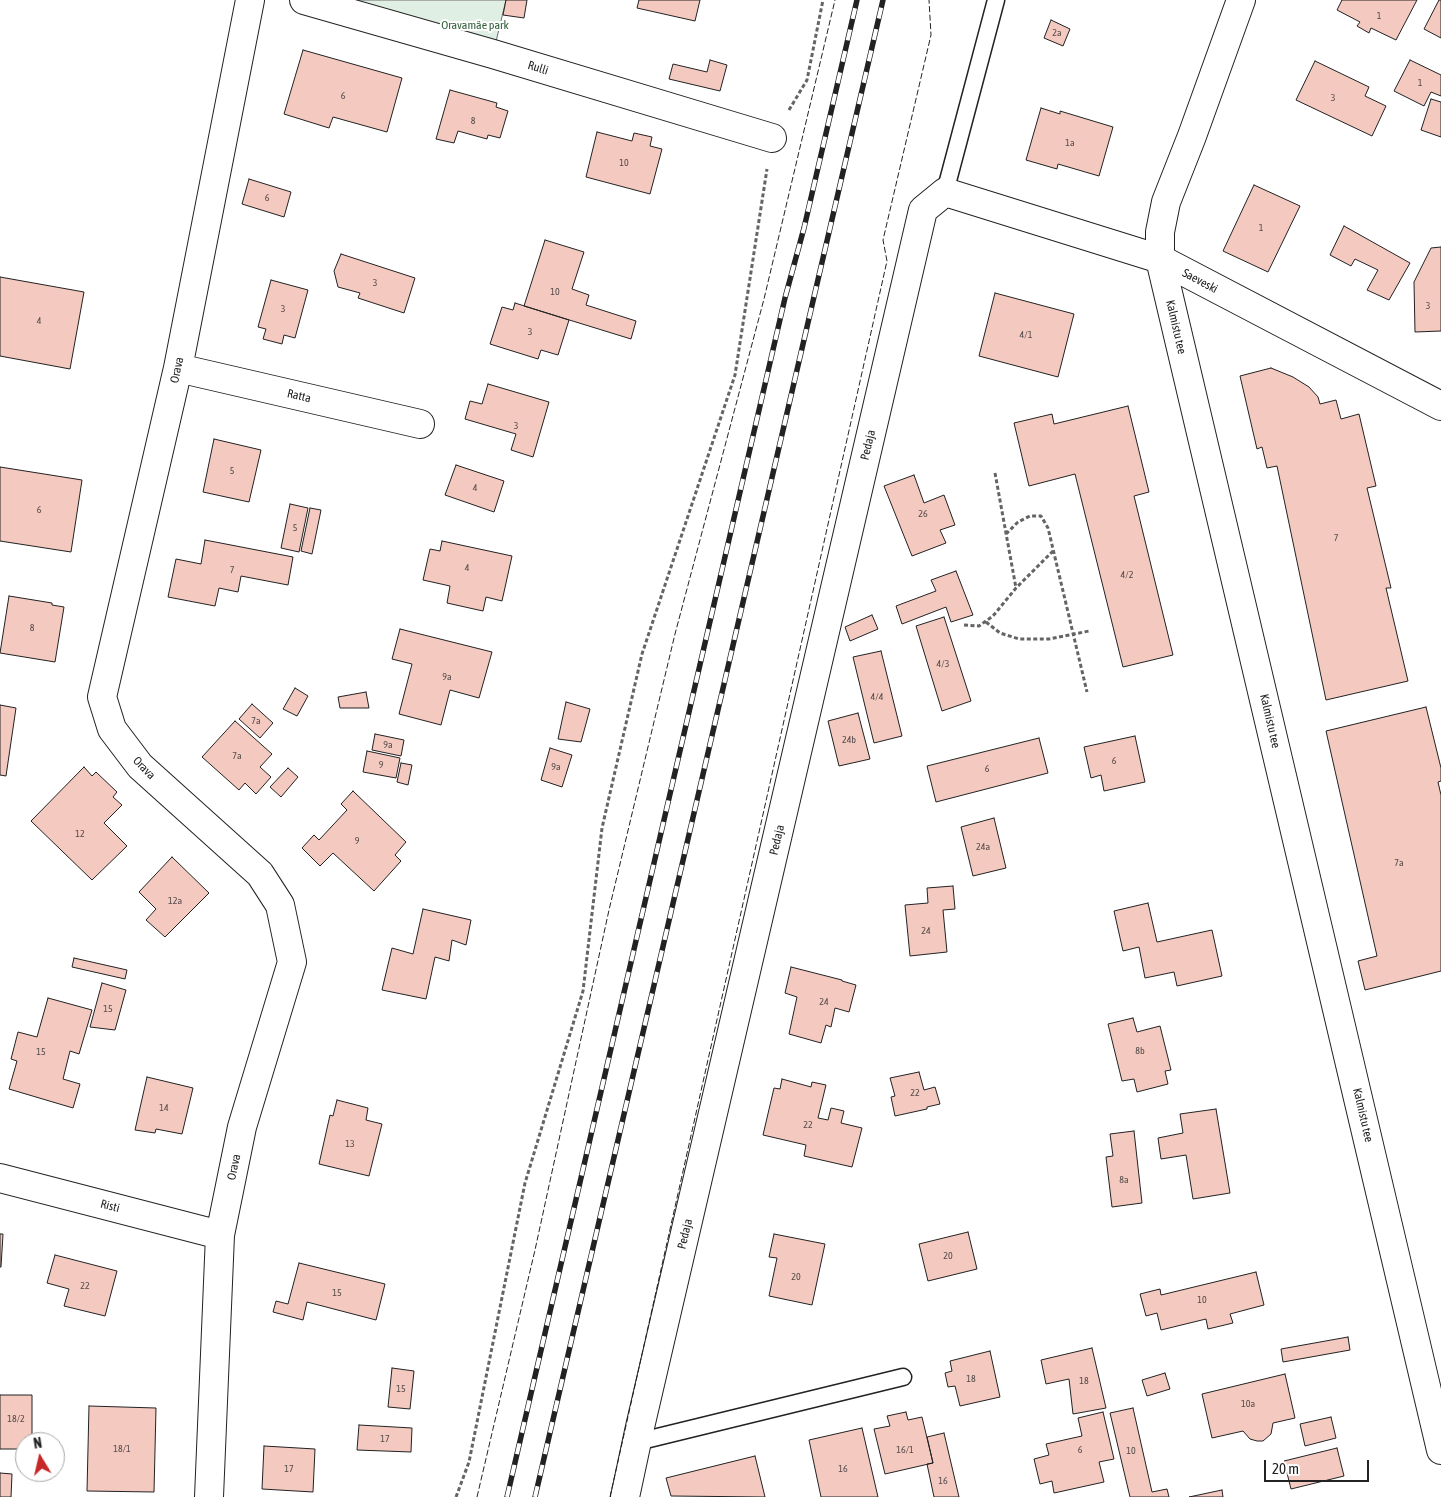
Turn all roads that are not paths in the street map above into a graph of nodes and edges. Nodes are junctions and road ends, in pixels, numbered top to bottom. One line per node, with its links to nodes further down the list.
1 (250, 0): 8 (street, Orava)
2 (304, 0): 5 (street, Rulli)
3 (996, 0): 6 (lane)
4 (1240, 0): 7 (street, Kalmistu tee)
5 (772, 138)
6 (945, 192): 7 (street, Saeveski); 14 (street, Pedaja)
7 (1160, 259): 9 (street, Saeveski); 15 (street, Kalmistu tee)
8 (178, 368): 10 (street, Ratta); 12 (street, Orava)
9 (1441, 406)
10 (420, 424)
11 (0, 1178): 12 (street, Risti)
12 (220, 1235): 16 (street, Orava)
13 (903, 1377): 14 (lane)
14 (637, 1442): 17 (street, Pedaja)
15 (1441, 1450)
16 (209, 1497)
17 (626, 1497)

